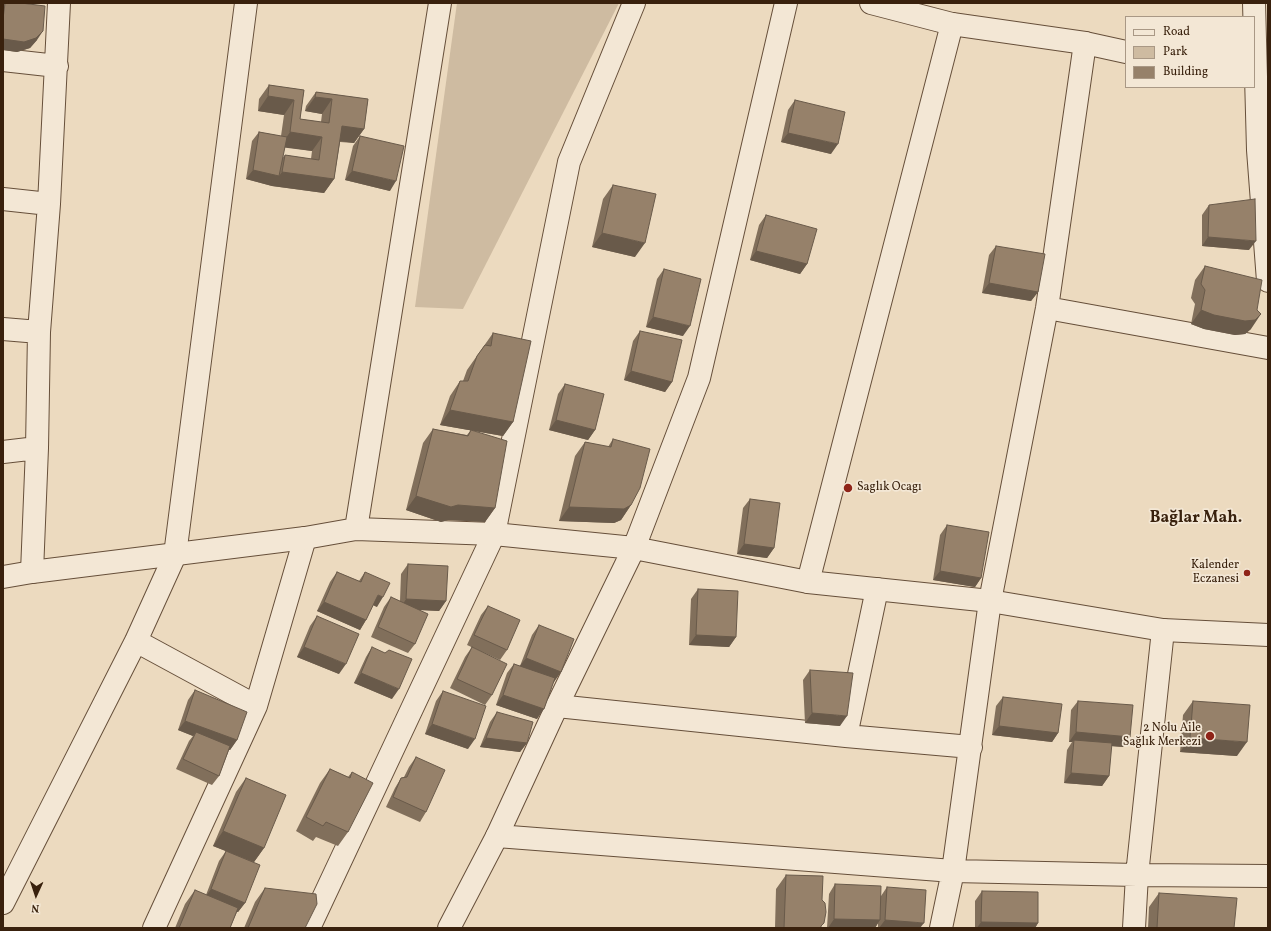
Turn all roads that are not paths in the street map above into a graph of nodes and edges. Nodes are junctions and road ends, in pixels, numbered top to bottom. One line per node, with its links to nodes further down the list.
1 (59, 3): 13 (street)
2 (246, 3): 29 (street)
3 (440, 3): 25 (street)
4 (634, 3): 26 (street)
5 (786, 3): 28 (street)
6 (871, 3): 9 (street)
7 (1254, 3): 8 (street)
8 (1254, 16)
9 (952, 24): 10 (street); 32 (street)
10 (1085, 42): 11 (street); 19 (street)
11 (1125, 52)
12 (3, 60): 13 (street)
13 (57, 66): 17 (street)
14 (1255, 81): 15 (street)
15 (1263, 150): 18 (street)
16 (3, 199): 17 (street)
17 (49, 204): 21 (street)
18 (1268, 281)
19 (1047, 308): 22 (street); 34 (street)
20 (3, 330): 21 (street)
21 (40, 332): 23 (street)
22 (1268, 348)
23 (37, 448): 24 (street); 30 (street)
24 (3, 452)
25 (356, 529): 26 (street); 27 (street)
26 (494, 534): 28 (street); 48 (street)
27 (305, 538): 29 (street); 38 (street)
28 (634, 548): 32 (street); 39 (street)
29 (174, 555): 30 (street); 37 (street)
30 (32, 572): 31 (street)
31 (3, 577)
32 (808, 582): 33 (street)
33 (877, 589): 34 (street); 40 (street)
34 (990, 601): 35 (street); 41 (street)
35 (1163, 630): 36 (street); 44 (street)
36 (1268, 635)
37 (136, 641): 38 (street); 46 (street)
38 (256, 706): 47 (street)
39 (557, 706): 40 (street); 42 (street)
40 (846, 736): 41 (street)
41 (971, 747): 43 (street)
42 (497, 836): 43 (street); 49 (street)
43 (954, 871): 44 (street); 50 (street)
44 (1137, 875): 45 (street); 51 (street)
45 (1268, 876)
46 (3, 903)
47 (154, 928)
48 (309, 928)
49 (449, 928)
50 (941, 928)
51 (1134, 928)

